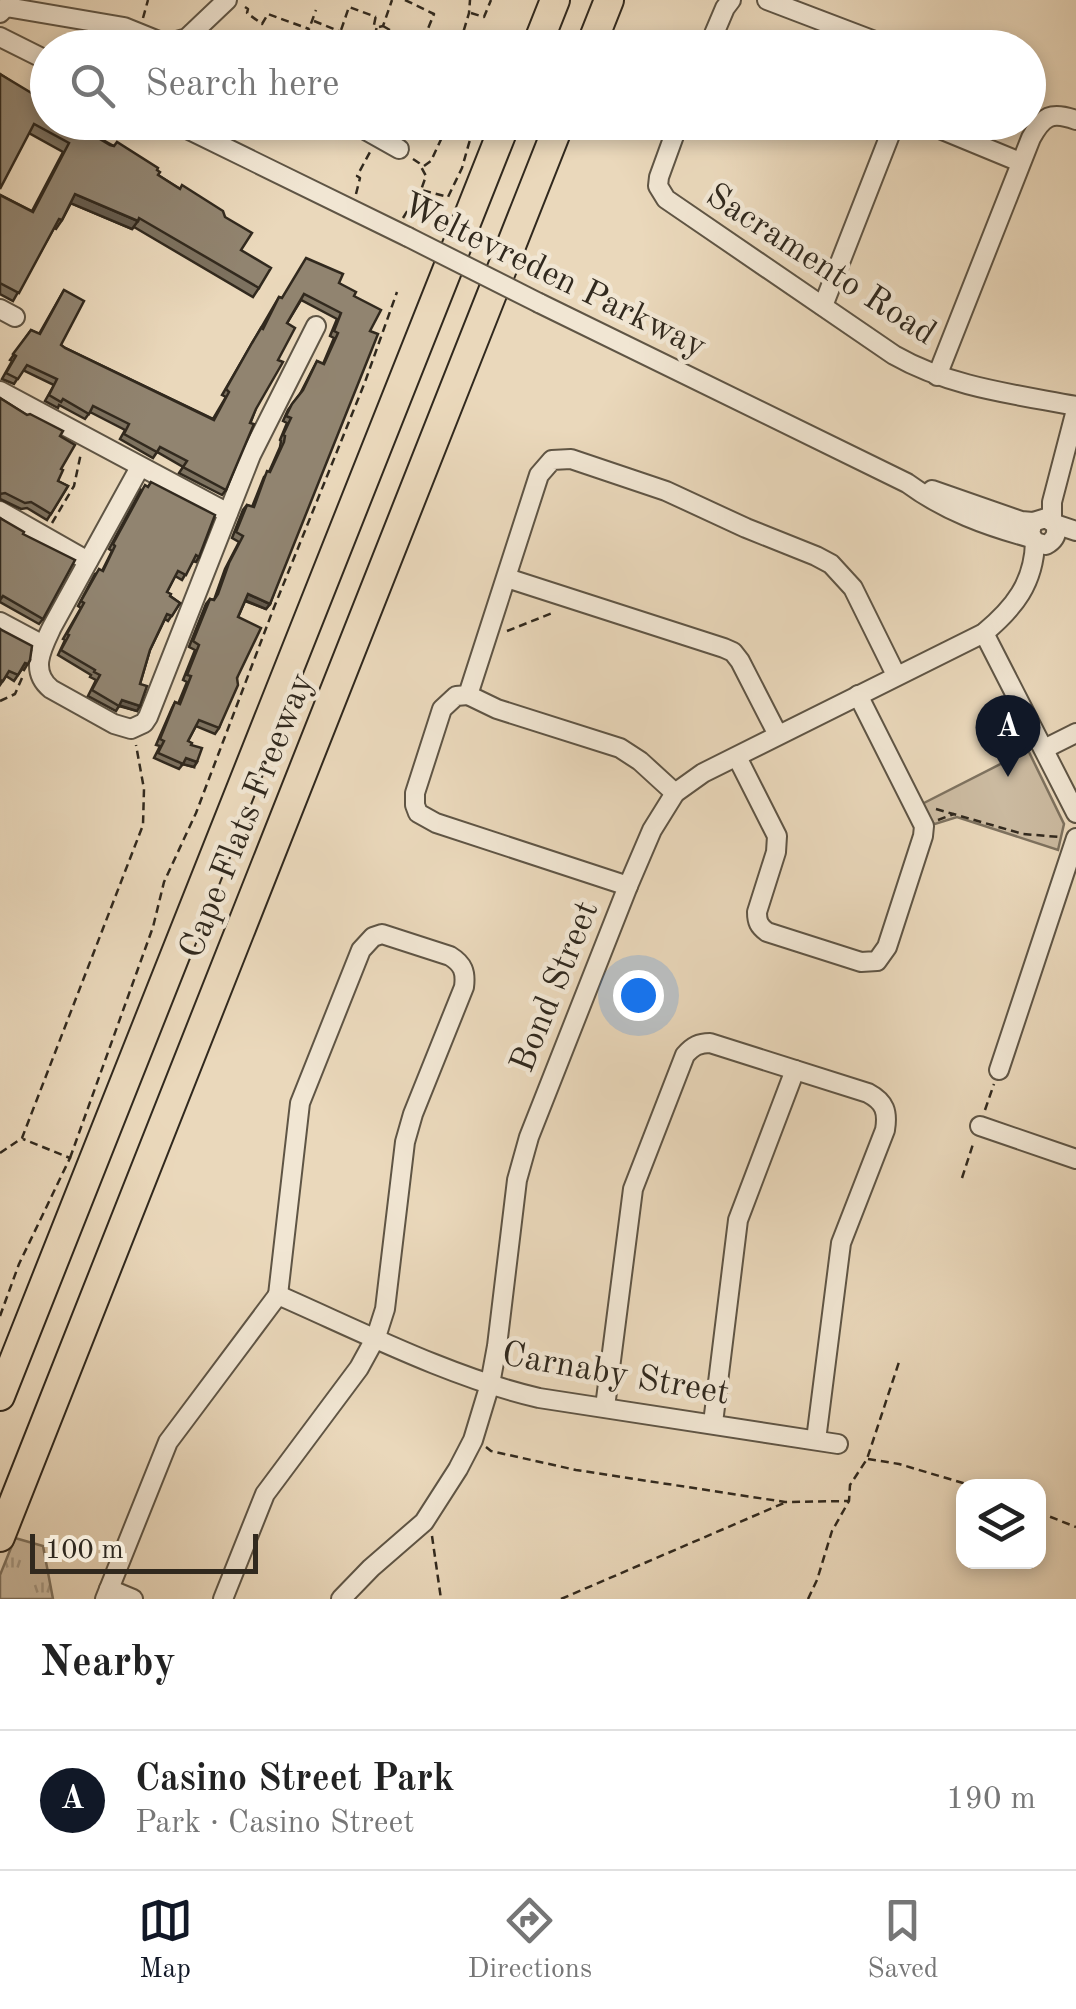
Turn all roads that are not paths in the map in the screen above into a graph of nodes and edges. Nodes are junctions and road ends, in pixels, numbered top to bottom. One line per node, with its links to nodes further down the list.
1 (555, 0): 9 (highway)
2 (609, 0): 10 (highway)
3 (731, 0): 11 (street)
4 (767, 0): 12 (street)
5 (232, 1): 8 (street)
6 (0, 13): 7 (street)
7 (131, 30)
8 (206, 30)
9 (543, 30)
10 (597, 30)
11 (715, 30)
12 (846, 30)
13 (0, 37): 14 (street)
14 (30, 52)
15 (1046, 118): 16 (street)
16 (1076, 120)
17 (210, 140): 35 (street, Weltevreden Parkway, bridge)
18 (383, 140): 25 (street)
19 (499, 140): 61 (highway, Cape Flats Freeway)
20 (553, 140): 66 (highway, Cape Flats Freeway)
21 (671, 140): 27 (street, Sacramento Road)
22 (889, 140): 27 (street)
23 (967, 140): 26 (street)
24 (1031, 140): 26 (street)
25 (399, 149)
26 (1020, 162): 29 (street)
27 (823, 306): 29 (street, Sacramento Road)
28 (316, 326): 34 (street)
29 (937, 376): 31 (street, Sacramento Road)
30 (0, 391): 32 (street)
31 (1076, 408): 35 (street, Bond Street)
32 (140, 467): 34 (street); 38 (street)
33 (0, 511): 38 (street)
34 (228, 513): 42 (street)
35 (1043, 531): 36 (street, Weltevreden Parkway); 37 (street, Weltevreden Parkway); 41 (street, Bond Street)
36 (1076, 531)
37 (1076, 544)
38 (88, 562): 42 (street)
39 (506, 578): 43 (street); 44 (street); 47 (street)
40 (0, 622): 42 (street)
41 (984, 633): 43 (street, Bond Street); 48 (street)
42 (44, 645)
43 (896, 675): 45 (street, Bond Street)
44 (468, 695): 50 (street); 53 (street)
45 (858, 695): 47 (street, Bond Street); 49 (street)
46 (1076, 733): 48 (street)
47 (778, 735): 49 (street, Bond Street)
48 (1044, 749): 51 (street)
49 (737, 757): 50 (street, Bond Street)
50 (675, 793): 53 (street, Bond Street)
51 (1076, 813)
52 (1076, 839): 55 (street)
53 (628, 886): 60 (street, Bond Street)
54 (795, 1070): 62 (street); 63 (street); 64 (street)
55 (999, 1070)
56 (980, 1126): 57 (street)
57 (1076, 1159)
58 (278, 1295): 59 (street, Carnaby Street); 59 (street); 67 (street)
59 (376, 1338): 60 (street, Carnaby Street); 69 (street)
60 (490, 1384): 62 (street, Carnaby Street); 70 (street, Bond Street)
61 (0, 1396)
62 (605, 1408): 63 (street, Carnaby Street)
63 (713, 1424): 64 (street, Carnaby Street)
64 (816, 1440): 65 (street, Carnaby Street)
65 (838, 1444)
66 (0, 1536)
67 (107, 1594): 68 (street)
68 (134, 1599)
69 (223, 1599)
70 (341, 1599)

